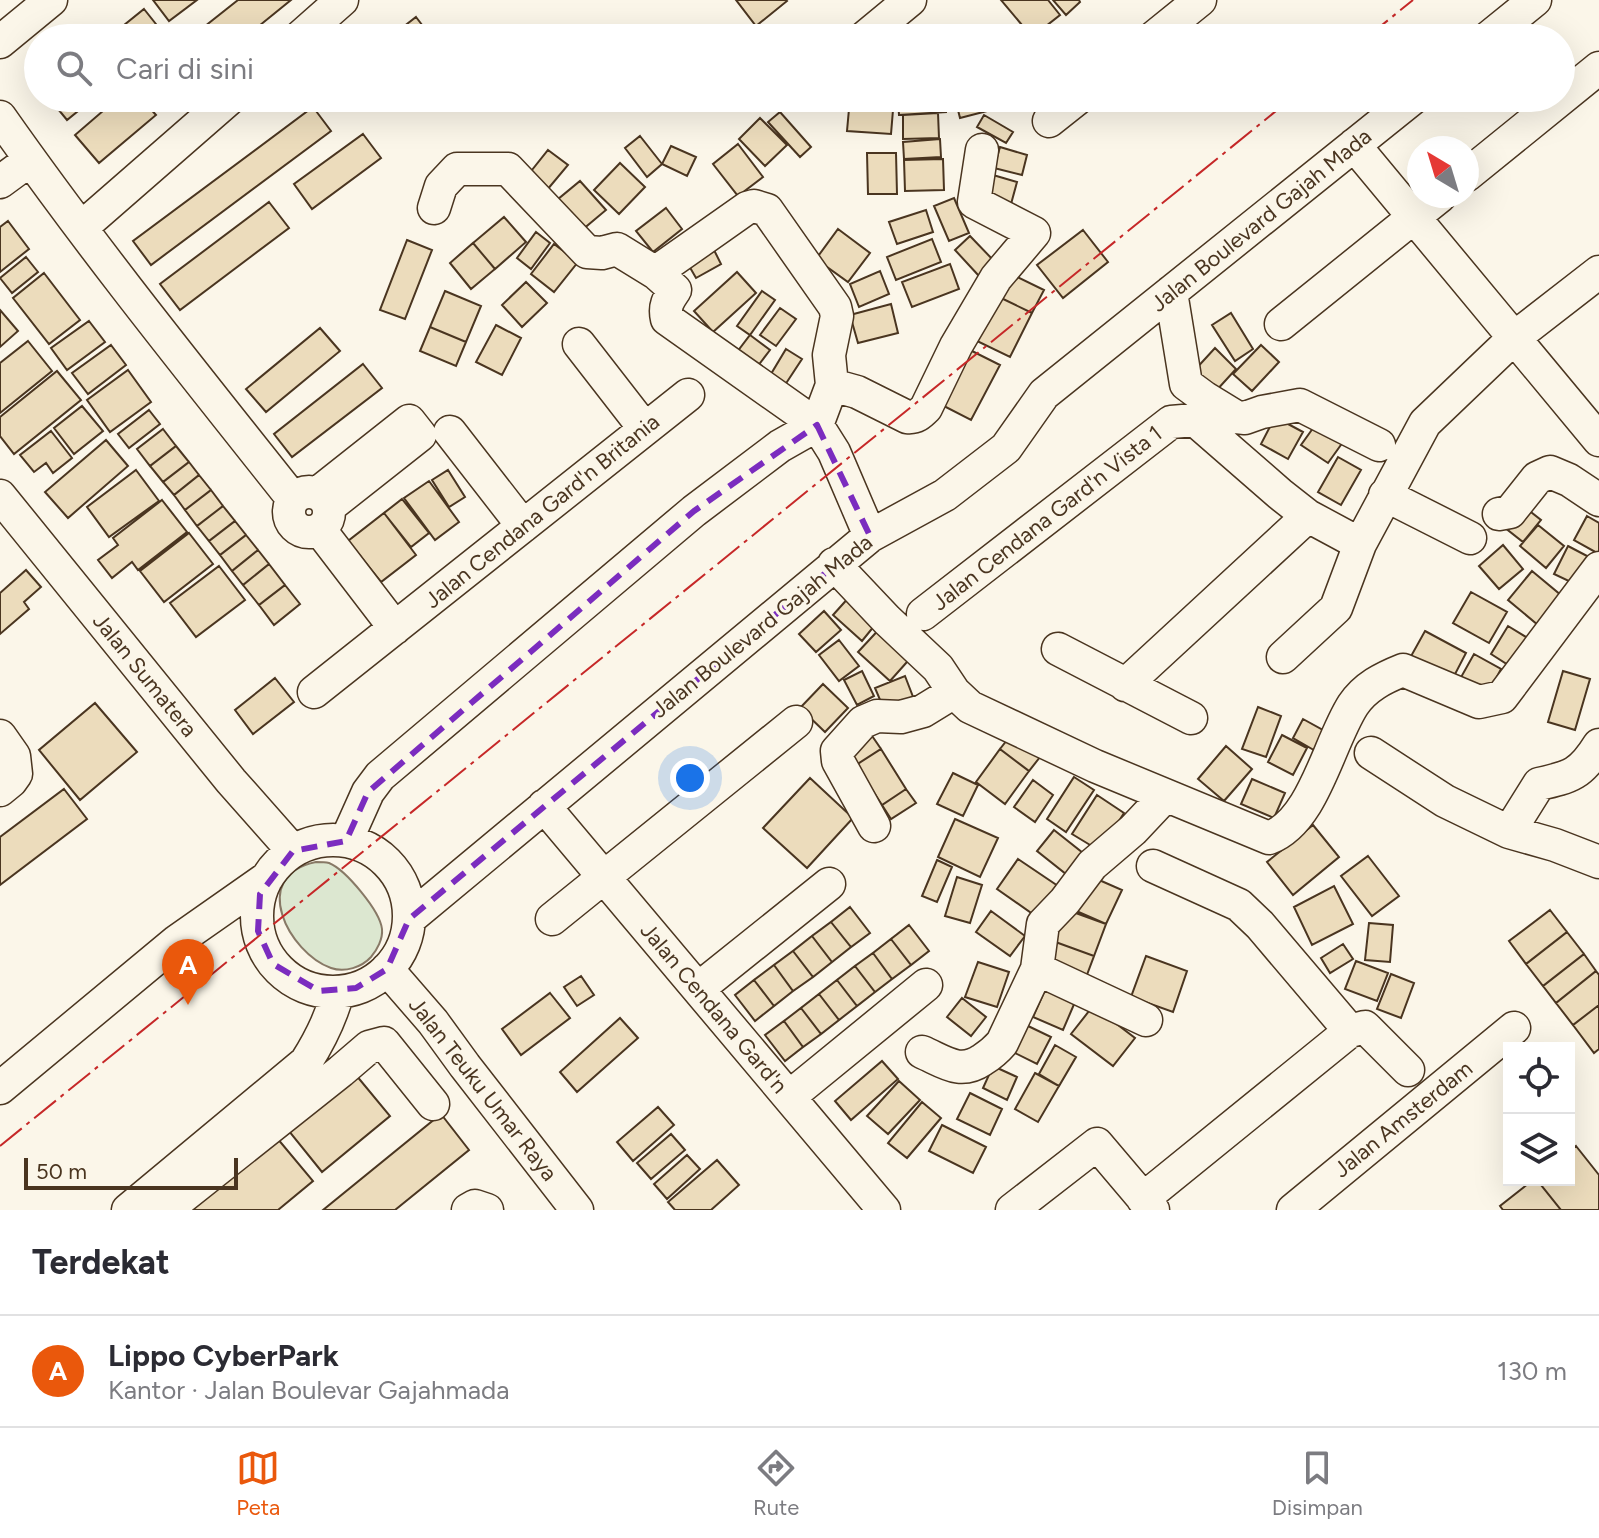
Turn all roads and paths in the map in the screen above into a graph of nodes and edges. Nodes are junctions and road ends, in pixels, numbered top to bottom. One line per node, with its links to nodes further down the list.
1 (51, 0): 10 (street)
2 (342, 0): 6 (street)
3 (910, 0): 7 (street)
4 (1200, 0): 8 (street)
5 (1535, 0): 9 (street)
6 (315, 24)
7 (881, 24)
8 (1170, 24)
9 (1505, 24)
10 (0, 42)
11 (1599, 68): 12 (street)
12 (1575, 87)
13 (214, 112): 27 (street)
14 (1060, 112): 18 (street)
15 (1395, 112): 19 (street, Jalan Boulevard Gajah Mada)
16 (1545, 112): 22 (street)
17 (0, 117): 21 (street)
18 (1049, 121)
19 (1354, 145): 26 (street); 30 (street, Jalan Boulevard Gajah Mada)
20 (982, 150): 34 (street)
21 (30, 160): 23 (street); 27 (street)
22 (1479, 165)
23 (0, 182)
24 (434, 208): 29 (street)
25 (1425, 208): 26 (street)
26 (1414, 217): 31 (street); 32 (street)
27 (81, 228): 53 (street)
28 (1599, 272): 32 (street)
29 (656, 273): 34 (street); 36 (street)
30 (1171, 292): 40 (street); 47 (street, Jalan Boulevard Gajah Mada)
31 (1281, 324)
32 (1514, 338): 39 (street); 41 (street)
33 (579, 344): 37 (street)
34 (832, 385): 36 (street)
35 (688, 395): 37 (street, Jalan Cendana Gard'n Britania)
36 (817, 425): 47 (street); 69 (street)
37 (645, 429): 46 (street, Jalan Cendana Gard'n Britania)
38 (450, 432): 46 (street)
39 (1599, 440)
40 (1379, 445)
41 (1385, 495): 48 (street); 49 (street)
42 (0, 496): 70 (street, Jalan Sumatera)
43 (1599, 500): 44 (street)
44 (1499, 514)
45 (1308, 516): 49 (street); 52 (street, Jalan Cendana Gard'n Vista 1); 56 (street)
46 (523, 526): 53 (street, Jalan Cendana Gard'n Britania)
47 (870, 536): 50 (street, Jalan Boulevard Gajah Mada)
48 (1470, 538)
49 (1360, 544): 55 (street)
50 (834, 564): 58 (street); 66 (street, Jalan Boulevard Gajah Mada)
51 (1599, 568): 65 (street)
52 (923, 614)
53 (395, 628): 57 (street, Jalan Cendana Gard'n Britania)
54 (1058, 649): 56 (street)
55 (1283, 657)
56 (1125, 685): 59 (street)
57 (314, 692)
58 (954, 692): 65 (street); 67 (street)
59 (1191, 718)
60 (796, 722): 73 (street)
61 (0, 736): 64 (street)
62 (1599, 745): 68 (street)
63 (1371, 753): 68 (street)
64 (0, 790)
65 (1165, 796): 79 (street)
66 (544, 806): 73 (street, Jalan Cendana Gard'n); 76 (street, Jalan Boulevard Gajah Mada)
67 (874, 826)
68 (1509, 832): 71 (street)
69 (346, 841): 70 (street); 76 (street)
70 (293, 851): 74 (street)
71 (1599, 862)
72 (1153, 866): 85 (street)
73 (605, 877): 77 (street); 81 (street, Jalan Cendana Gard'n)
74 (267, 878): 82 (street); 89 (street)
75 (829, 884): 81 (street)
76 (409, 919): 78 (street)
77 (552, 919)
78 (387, 969): 82 (street); 98 (street, Jalan Teuku Umar Raya)
79 (1037, 969): 83 (street); 87 (street)
80 (926, 985): 90 (street)
81 (698, 989): 90 (street, Jalan Cendana Gard'n)
82 (338, 992): 86 (street)
83 (1146, 1020)
84 (1514, 1028): 101 (street, Jalan Amsterdam)
85 (1350, 1031): 88 (street); 93 (street)
86 (321, 1039): 91 (street); 94 (street)
87 (922, 1052)
88 (1408, 1070)
89 (0, 1088)
90 (789, 1097): 99 (street, Jalan Cendana Gard'n)
91 (299, 1104): 92 (street); 95 (street)
92 (433, 1104)
93 (1148, 1204): 100 (street)
94 (128, 1210)
95 (166, 1210)
96 (468, 1210): 97 (street)
97 (487, 1210)
98 (577, 1210)
99 (884, 1210)
100 (1012, 1210)
101 (1293, 1210)

